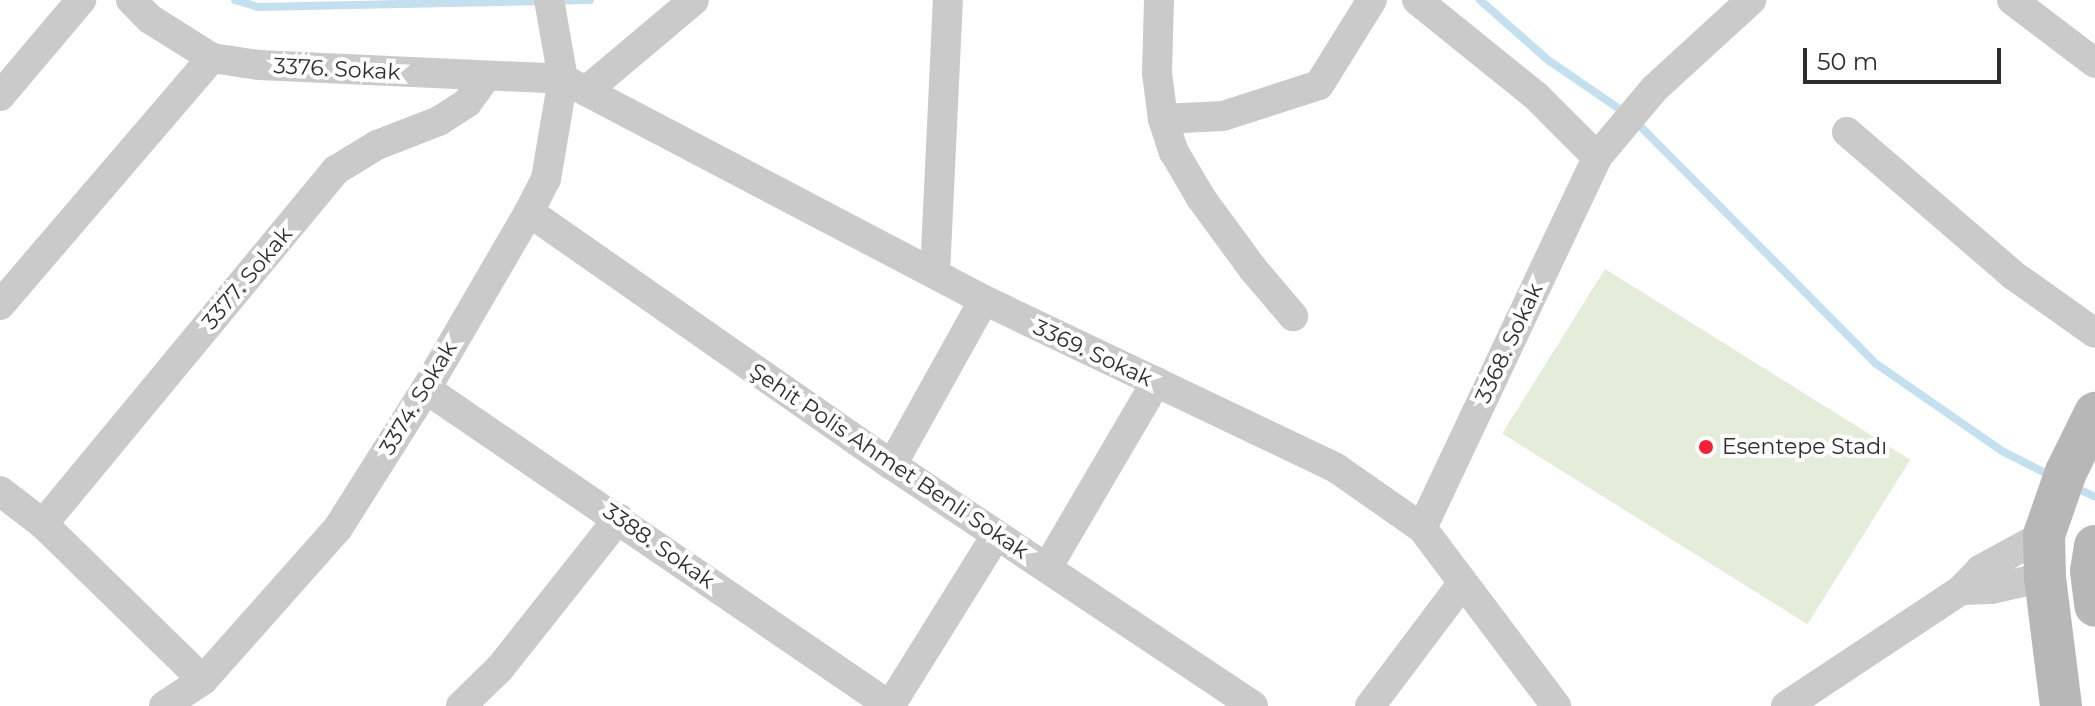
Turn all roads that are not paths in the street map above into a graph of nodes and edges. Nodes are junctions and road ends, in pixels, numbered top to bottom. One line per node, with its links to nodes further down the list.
1 (81, 0): 15 (street)
2 (131, 0): 11 (street, 3376. Sokak)
3 (549, 0): 14 (street, 3374. Sokak)
4 (694, 0): 14 (street)
5 (948, 0): 20 (street)
6 (1159, 0): 16 (street)
7 (1372, 0): 16 (street)
8 (1417, 0): 18 (street)
9 (1751, 0): 18 (street, 3368. Sokak)
10 (2012, 0): 12 (street)
11 (212, 58): 13 (street, 3376. Sokak); 22 (street)
12 (2095, 63)
13 (486, 77): 14 (street, 3376. Sokak); 31 (street, 3377. Sokak)
14 (574, 85): 19 (street, 3374. Sokak); 20 (street, 3369. Sokak)
15 (0, 96)
16 (1163, 119): 23 (street)
17 (1847, 132): 24 (street)
18 (1597, 157): 33 (street, 3368. Sokak)
19 (529, 212): 26 (street, 3374. Sokak); 28 (street, Şehit Polis Ahmet Benli Sokak)
20 (935, 274): 21 (street, 3369. Sokak)
21 (984, 300): 25 (street, 3369. Sokak); 28 (street)
22 (0, 305)
23 (1293, 316)
24 (2095, 333)
25 (1156, 382): 33 (street, 3369. Sokak); 36 (street)
26 (426, 389): 30 (street, 3388. Sokak); 41 (street, 3374. Sokak)
27 (2091, 420): 32 (main road)
28 (892, 465): 34 (street, Şehit Polis Ahmet Benli Sokak)
29 (0, 491): 31 (street)
30 (619, 518): 43 (street); 44 (street, 3388. Sokak)
31 (43, 524): 41 (street)
32 (2047, 525): 37 (main road); 39 (street)
33 (1422, 528): 38 (street, 3369. Sokak)
34 (996, 536): 36 (street, Şehit Polis Ahmet Benli Sokak); 44 (street)
35 (2095, 546): 40 (main road)
36 (1047, 568): 45 (street, Şehit Polis Ahmet Benli Sokak)
37 (2045, 577): 39 (street); 49 (main road)
38 (1462, 584): 46 (street); 47 (street, 3369. Sokak)
39 (1961, 590): 48 (street)
40 (2095, 606)
41 (203, 680): 42 (street, 3374. Sokak)
42 (164, 706)
43 (461, 706)
44 (890, 706)
45 (1253, 706)
46 (1370, 706)
47 (1556, 706)
48 (1786, 706)
49 (2061, 706)

